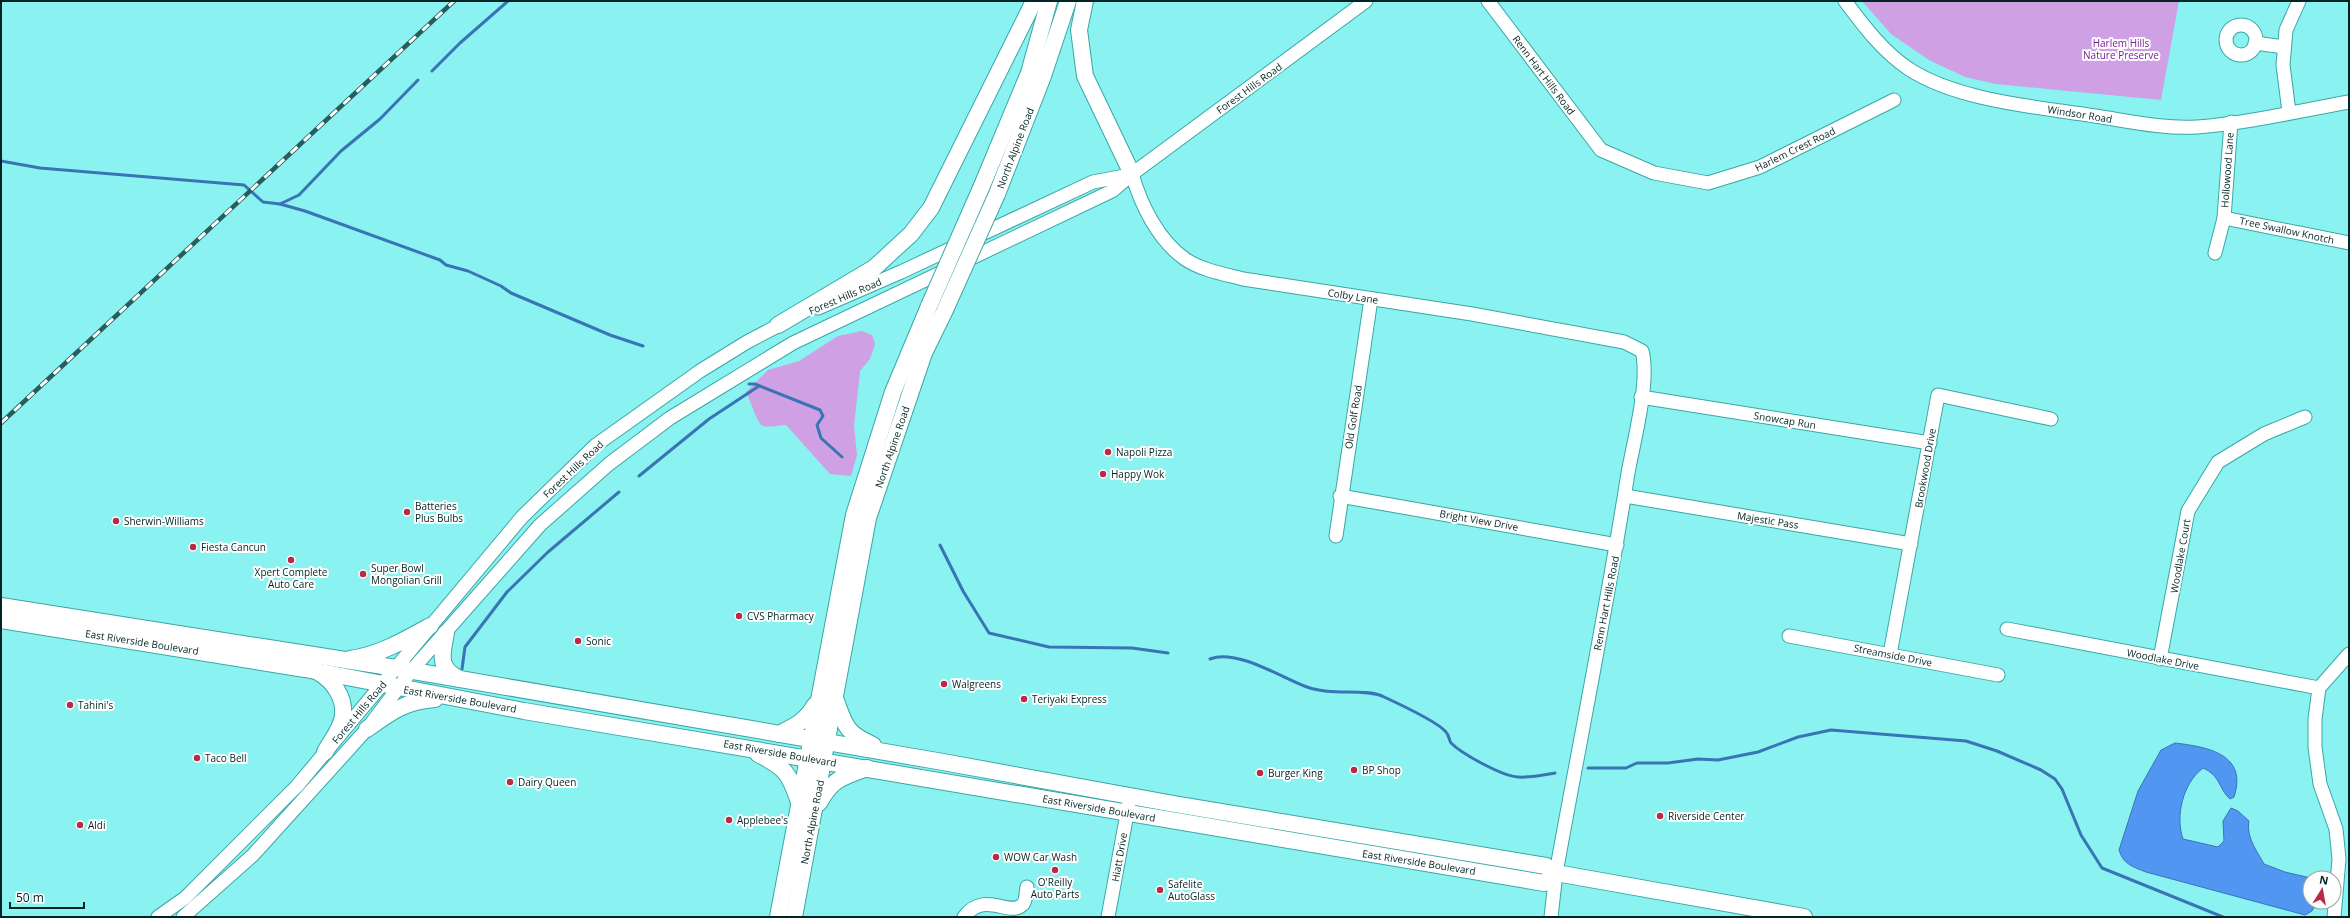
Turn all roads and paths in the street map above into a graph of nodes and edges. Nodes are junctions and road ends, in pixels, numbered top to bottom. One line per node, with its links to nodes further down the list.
1 (1034, 1): 21 (main road)
2 (1049, 1): 48 (main road, North Alpine Road, bridge)
3 (1068, 1): 49 (main road, North Alpine Road, bridge)
4 (1085, 1): 16 (main road)
5 (1366, 1): 16 (street, Forest Hills Road)
6 (1488, 1): 15 (street, Renn Hart Hills Road)
7 (1845, 1): 14 (street, Windsor Road)
8 (2299, 1): 10 (street)
9 (2255, 44): 10 (street)
10 (2284, 47): 13 (street)
11 (1894, 100): 15 (street, Harlem Crest Road)
12 (2349, 102): 13 (street, Windsor Road)
13 (2289, 112): 14 (street, Windsor Road)
14 (2231, 122): 17 (street, Hollowood Lane)
15 (1601, 150)
16 (1132, 174): 20 (street, Colby Lane); 21 (street, Forest Hills Road); 36 (street, Forest Hills Road)
17 (2224, 218): 18 (street, Tree Swallow Knotch); 19 (street, Hollowood Lane)
18 (2349, 243)
19 (2215, 253)
20 (1371, 298): 22 (street, Colby Lane); 27 (street, Old Golf Road)
21 (778, 325): 34 (street, Forest Hills Road)
22 (1624, 342): 23 (street, Renn Hart Hills Road)
23 (1641, 397): 26 (street, Snowcap Run); 28 (street, Renn Hart Hills Road)
24 (2305, 417): 40 (street, Woodlake Court)
25 (2051, 419): 26 (street, Brookwood Drive)
26 (1930, 443): 31 (street, Brookwood Drive)
27 (1340, 496): 29 (street, Old Golf Road); 30 (street, Bright View Drive)
28 (1625, 496): 30 (street, Renn Hart Hills Road); 31 (street, Majestic Pass)
29 (1336, 536)
30 (1617, 544): 64 (street, Renn Hart Hills Road)
31 (1910, 544): 38 (street, Brookwood Drive)
32 (1, 606): 41 (main road, East Riverside Boulevard)
33 (1, 620): 42 (main road, East Riverside Boulevard)
34 (430, 626): 41 (main road); 43 (street, Forest Hills Road)
35 (2007, 629): 40 (street, Woodlake Drive)
36 (446, 633): 43 (street, Forest Hills Road); 45 (main road)
37 (1789, 636): 38 (street, Streamside Drive)
38 (1890, 654): 44 (street, Streamside Drive)
39 (2349, 654): 47 (street)
40 (2160, 659): 47 (street, Woodlake Drive)
41 (339, 660): 43 (main road, East Riverside Boulevard)
42 (315, 670): 46 (main road, East Riverside Boulevard); 55 (main road)
43 (403, 670): 45 (main road, East Riverside Boulevard); 46 (street, Forest Hills Road)
44 (1998, 675)
45 (473, 682): 52 (main road, East Riverside Boulevard)
46 (390, 685): 50 (main road, East Riverside Boulevard); 51 (street, Forest Hills Road); 55 (street, Forest Hills Road)
47 (2320, 688): 63 (street)
48 (819, 698): 52 (main road); 53 (main road, North Alpine Road)
49 (835, 698): 53 (main road, North Alpine Road); 56 (main road)
50 (475, 701): 51 (main road); 54 (main road, East Riverside Boulevard)
51 (367, 729): 68 (street, Forest Hills Road)
52 (779, 734): 53 (main road, East Riverside Boulevard)
53 (819, 741): 56 (main road, East Riverside Boulevard); 57 (main road, North Alpine Road)
54 (742, 746): 57 (main road, East Riverside Boulevard); 60 (main road)
55 (326, 752): 67 (street, Forest Hills Road)
56 (893, 754): 59 (main road, East Riverside Boulevard)
57 (816, 759): 58 (main road, East Riverside Boulevard); 60 (main road, North Alpine Road); 62 (main road, North Alpine Road)
58 (868, 768): 61 (main road, East Riverside Boulevard); 62 (main road)
59 (1130, 797): 61 (street, Hiatt Drive); 64 (main road, East Riverside Boulevard)
60 (799, 803): 66 (main road, North Alpine Road)
61 (1126, 813): 64 (main road, East Riverside Boulevard); 70 (street, Hiatt Drive)
62 (813, 814): 66 (main road, North Alpine Road)
63 (2344, 860): 73 (street)
64 (1556, 873): 71 (street, Renn Hart Hills Road); 72 (main road, East Riverside Boulevard)
65 (1027, 887): 69 (street)
66 (787, 911)
67 (158, 917)
68 (183, 917)
69 (964, 917)
70 (1108, 917)
71 (1551, 917)
72 (1804, 917)
73 (2334, 917)

